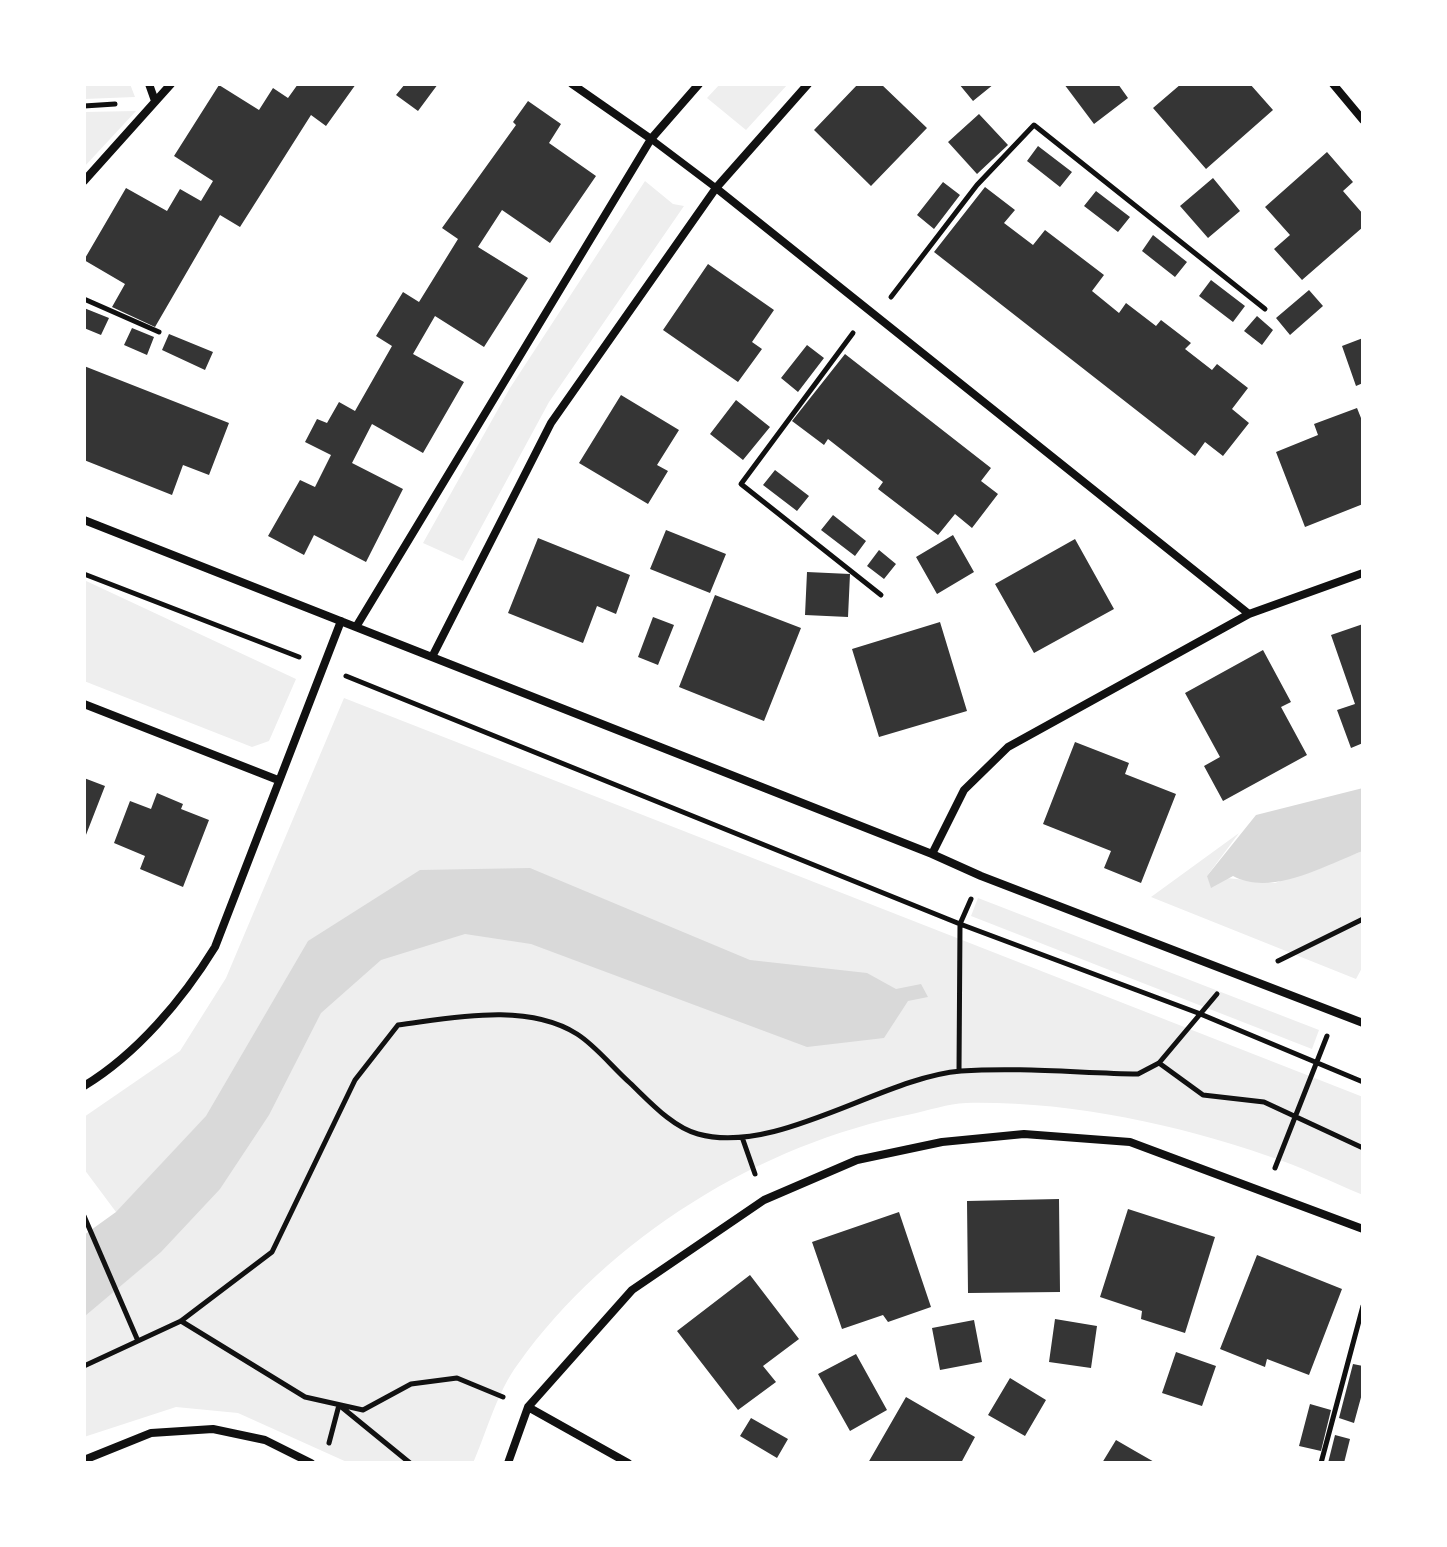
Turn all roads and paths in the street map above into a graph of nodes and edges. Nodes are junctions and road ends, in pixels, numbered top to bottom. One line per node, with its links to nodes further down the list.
1 (149, 84): 7 (street)
2 (171, 84): 7 (street)
3 (572, 84): 9 (street)
4 (699, 84): 9 (street)
5 (808, 84): 11 (street)
6 (1333, 84): 8 (street)
7 (155, 101): 10 (street)
8 (1363, 120)
9 (651, 139): 11 (street); 22 (street)
10 (84, 181)
11 (716, 188): 14 (street); 23 (street)
12 (84, 299): 15 (path)
13 (1265, 309): 14 (path)
14 (874, 312): 19 (path); 20 (street)
15 (159, 332)
16 (84, 520): 21 (street)
17 (1363, 573): 20 (street)
18 (84, 574): 24 (path)
19 (881, 595)
20 (1249, 614): 27 (street)
21 (341, 621): 22 (street); 24 (street)
22 (356, 627): 23 (street)
23 (432, 657): 27 (street)
24 (323, 667): 26 (street); 30 (path)
25 (84, 704): 26 (street)
26 (278, 780): 39 (street)
27 (932, 854): 28 (street)
28 (981, 876): 30 (path); 31 (street)
29 (1363, 919): 31 (path)
30 (960, 924): 33 (path); 37 (path)
31 (1246, 977): 32 (street)
32 (1336, 1012): 34 (street); 36 (path)
33 (1198, 1013): 35 (path); 36 (path)
34 (1362, 1019)
35 (1159, 1063): 37 (path); 40 (path)
36 (1315, 1064): 38 (path); 40 (path)
37 (959, 1071): 41 (path)
38 (1363, 1082)
39 (84, 1086)
40 (1298, 1115): 42 (path); 43 (path)
41 (742, 1137): 44 (path); 48 (path)
42 (1363, 1148)
43 (1266, 1191): 44 (street); 46 (street)
44 (764, 1200): 52 (street)
45 (84, 1216): 49 (path)
46 (1363, 1229)
47 (1363, 1306): 59 (path)
48 (181, 1321): 49 (path); 51 (path)
49 (138, 1341): 50 (path)
50 (84, 1366)
51 (339, 1405): 52 (path); 53 (path); 56 (path)
52 (528, 1407): 57 (street); 58 (street)
53 (328, 1448)
54 (84, 1460): 55 (street)
55 (311, 1463)
56 (410, 1463)
57 (508, 1463)
58 (628, 1463)
59 (1321, 1463)

